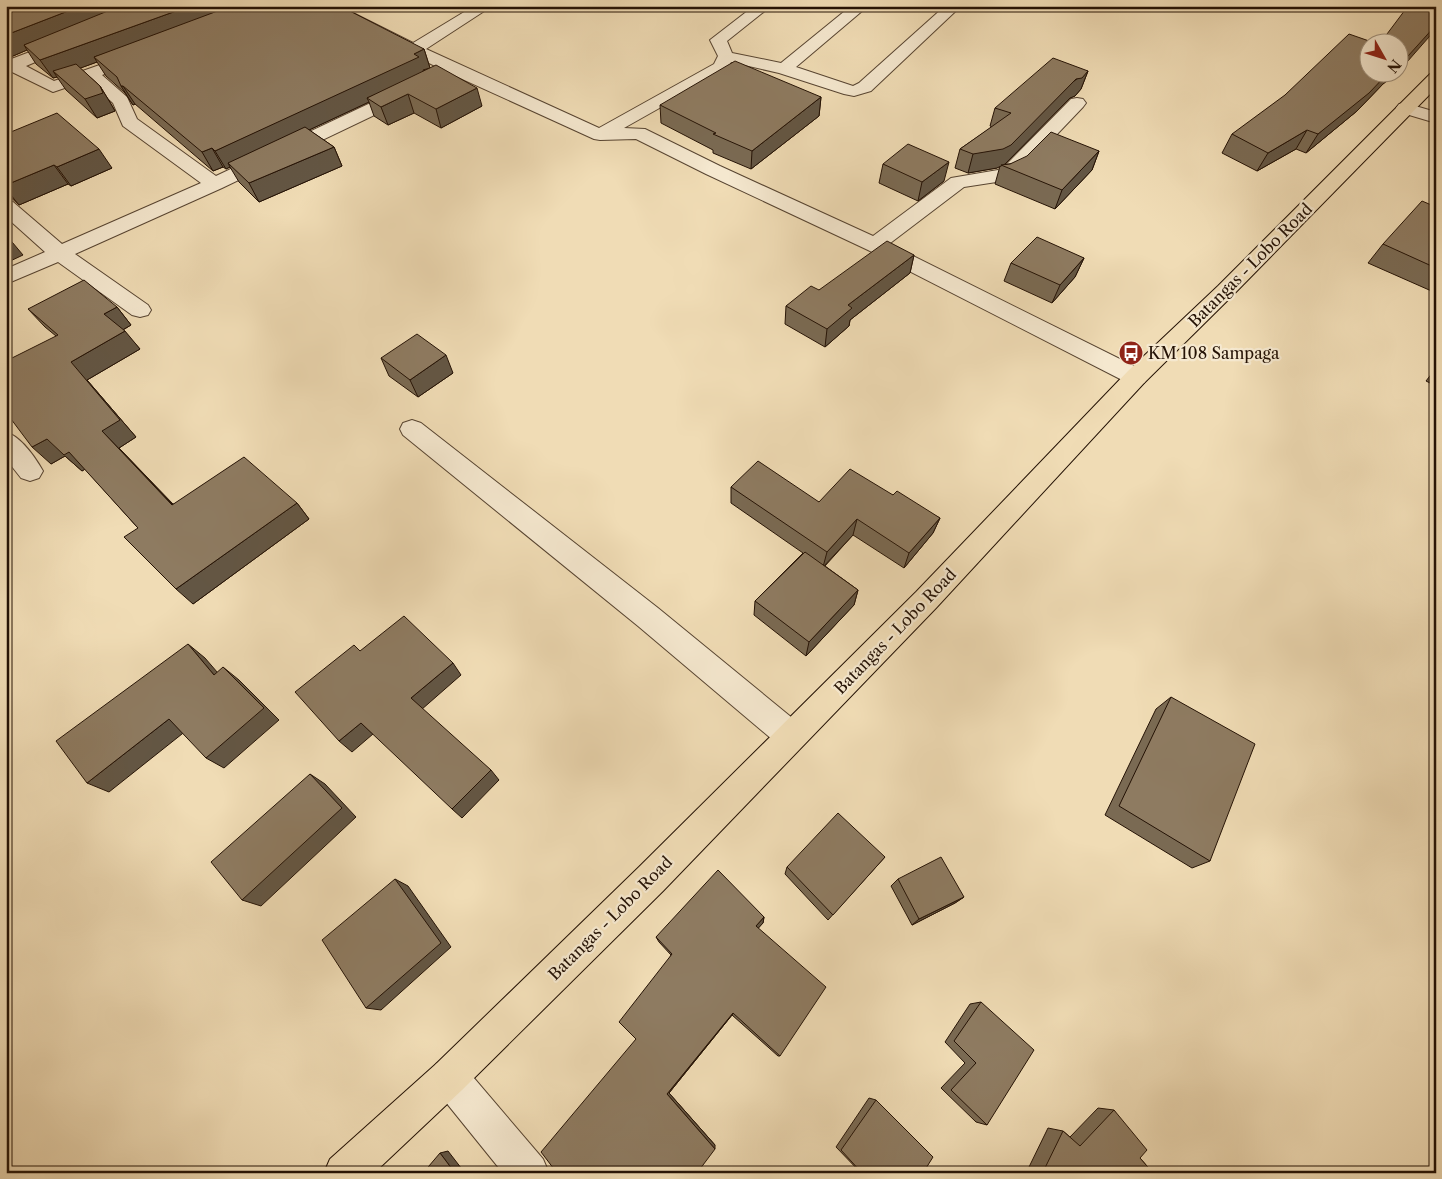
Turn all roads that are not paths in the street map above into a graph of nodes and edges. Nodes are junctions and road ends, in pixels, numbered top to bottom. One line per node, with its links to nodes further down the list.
1 (326, 6): 7 (street)
2 (485, 6): 7 (street)
3 (764, 6): 9 (street)
4 (861, 6): 12 (street)
5 (954, 6): 12 (street)
6 (84, 36): 10 (street)
7 (414, 49): 11 (street)
8 (150, 52): 13 (street)
9 (726, 56): 12 (street); 20 (street)
10 (9, 67): 13 (street)
11 (455, 69): 14 (street); 20 (street)
12 (784, 69)
13 (91, 74): 21 (street)
14 (438, 78)
15 (1436, 78): 18 (main road, Batangas - Lobo Road)
16 (420, 86): 21 (street)
17 (1077, 103): 23 (street)
18 (1405, 108): 19 (street); 27 (main road, Batangas - Lobo Road)
19 (1436, 118)
20 (600, 135): 23 (street)
21 (215, 184): 24 (street)
22 (6, 206): 24 (street)
23 (875, 245): 27 (street)
24 (59, 253): 25 (street); 26 (street)
25 (6, 277)
26 (140, 310)
27 (1136, 377): 31 (main road, Batangas - Lobo Road)
28 (412, 429): 31 (street)
29 (6, 441): 30 (street)
30 (30, 471)
31 (791, 736): 32 (main road, Batangas - Lobo Road)
32 (448, 1078): 33 (main road, Batangas - Lobo Road); 34 (street)
33 (344, 1173)
34 (529, 1173)

